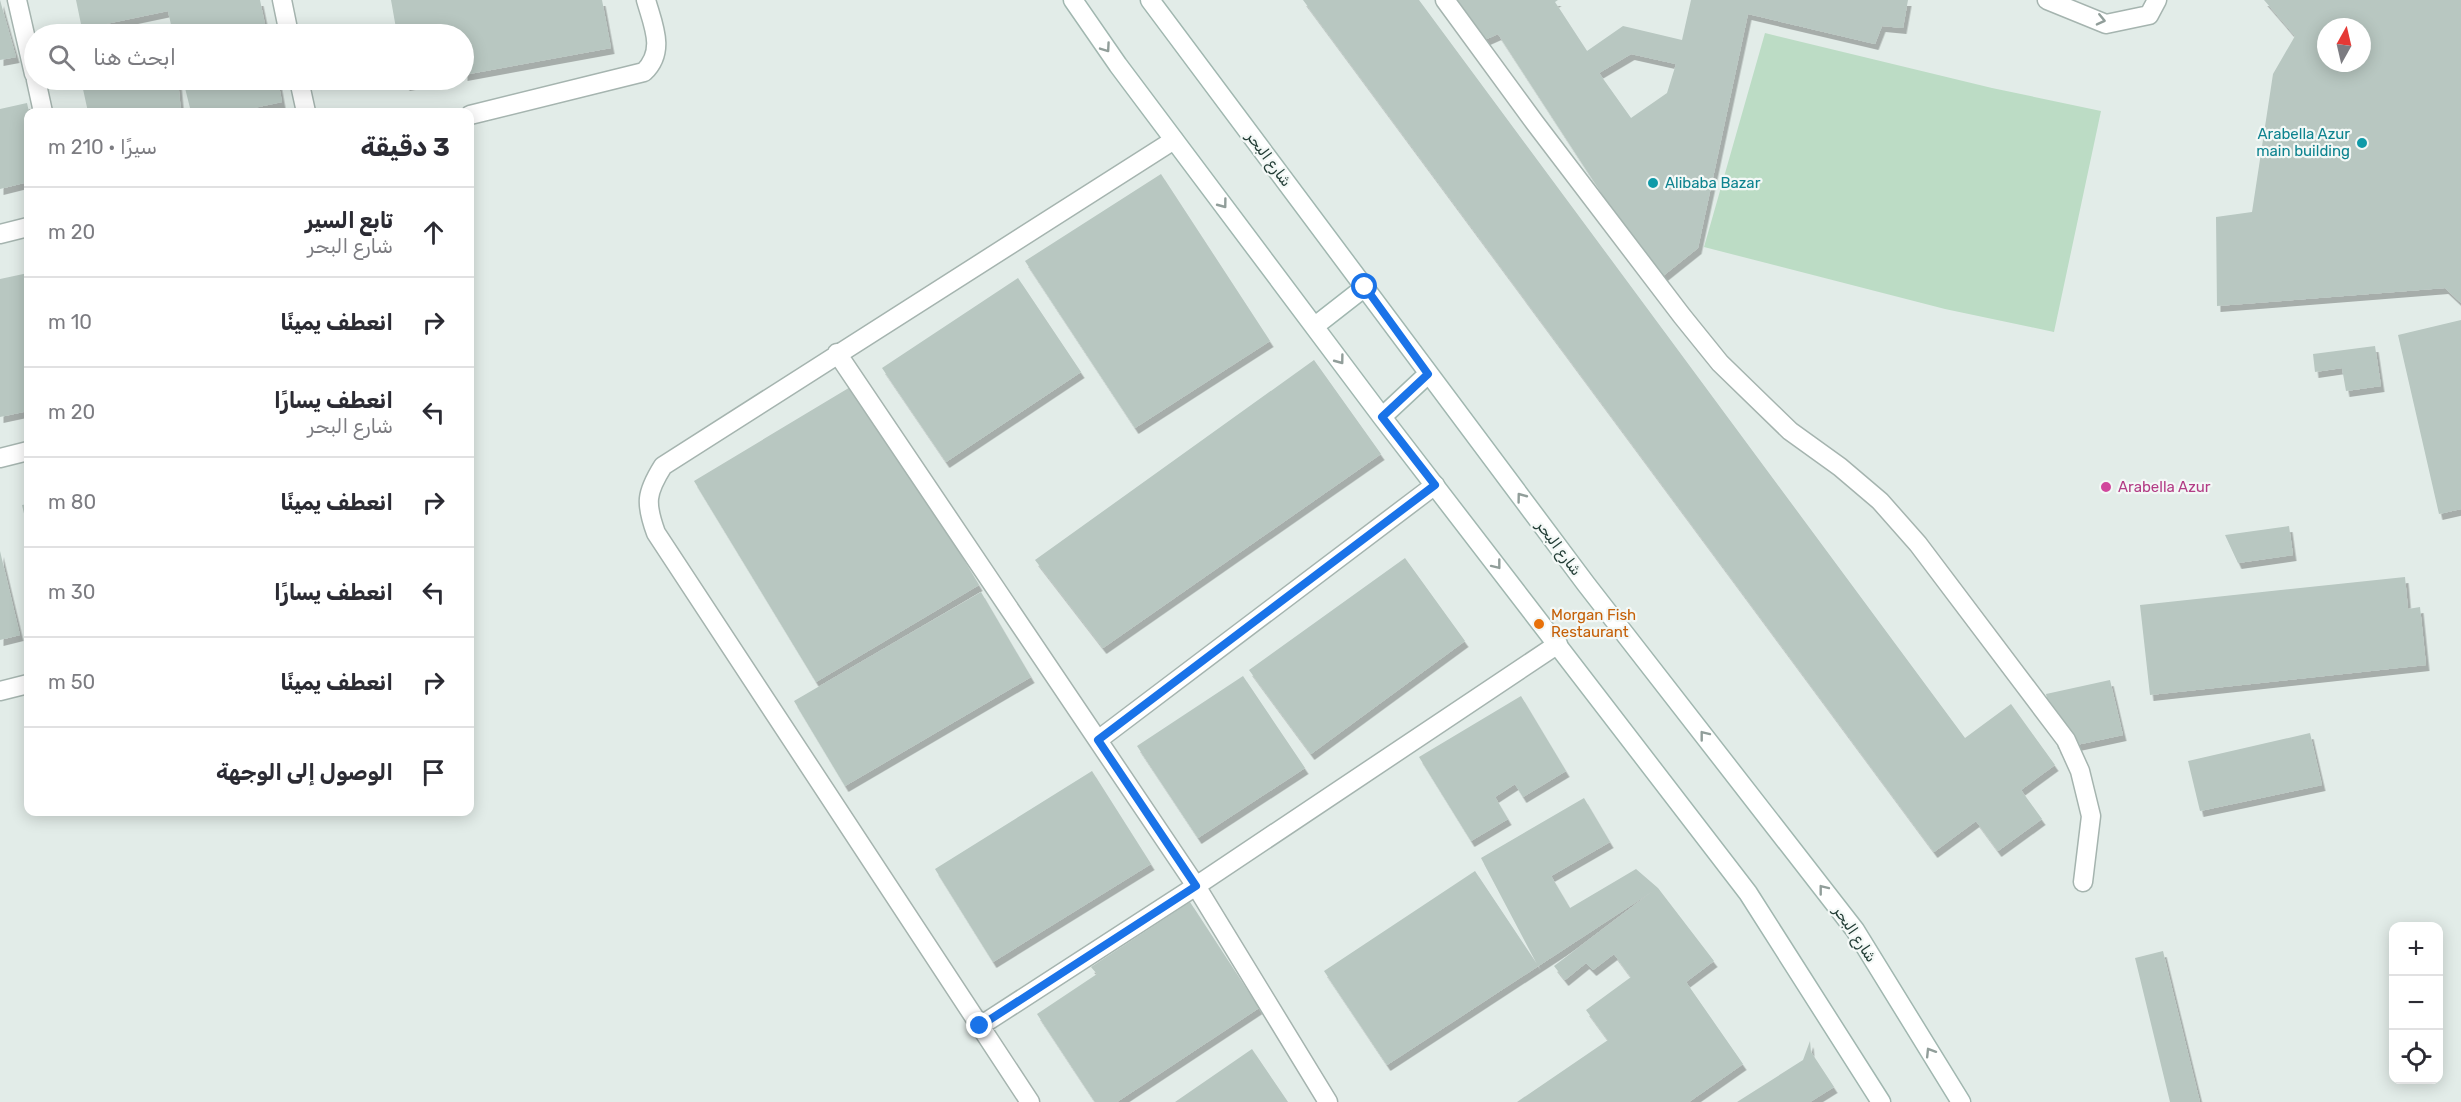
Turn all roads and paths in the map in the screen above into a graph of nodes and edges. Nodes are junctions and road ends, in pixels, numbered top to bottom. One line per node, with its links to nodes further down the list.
1 (17, 0): 10 (street)
2 (282, 0): 9 (street)
3 (646, 0): 15 (street)
4 (1073, 0): 16 (street, one-way to 16)
5 (1150, 0): 19 (street, شارع البحر)
6 (1445, 0): 31 (street)
7 (2047, 0): 8 (street, one-way to 8)
8 (2157, 0)
9 (287, 24)
10 (24, 30)
11 (38, 90): 13 (street)
12 (301, 90): 14 (street)
13 (43, 108)
14 (305, 108)
15 (474, 114)
16 (1174, 140): 20 (street, one-way to 20); 21 (street)
17 (24, 228): 18 (street)
18 (0, 234)
19 (1365, 287): 20 (street); 22 (street, شارع البحر)
20 (1314, 326): 23 (street, one-way to 23)
21 (837, 353): 30 (street); 33 (street)
22 (1428, 374): 23 (street); 37 (street, شارع البحر, one-way to 22)
23 (1382, 417): 26 (street)
24 (24, 452): 25 (street)
25 (0, 458)
26 (1435, 485): 27 (street, one-way to 27); 30 (street)
27 (1558, 644): 32 (street); 36 (street)
28 (24, 685): 29 (street)
29 (0, 691)
30 (1098, 740): 32 (street)
31 (2083, 882)
32 (1196, 886): 33 (street); 35 (street)
33 (980, 1026): 34 (street)
34 (1029, 1102)
35 (1328, 1102)
36 (1881, 1102)
37 (1961, 1102)

